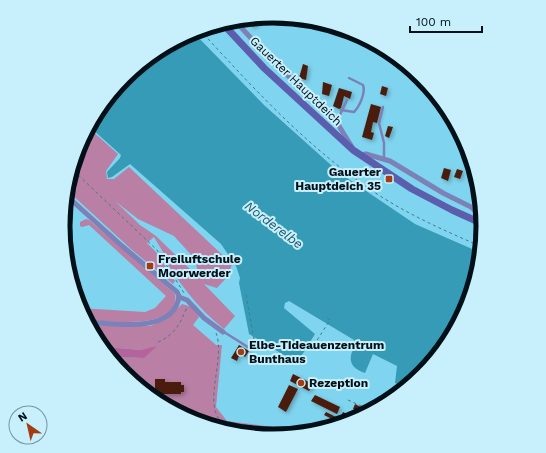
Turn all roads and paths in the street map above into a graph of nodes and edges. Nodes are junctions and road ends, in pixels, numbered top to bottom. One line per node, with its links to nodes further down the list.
1 (240, 26): 8 (street, Gauerter Hauptdeich)
2 (227, 28): 9 (street, Gauerter Hauptdeich)
3 (205, 35): 17 (path)
4 (349, 78): 7 (lane)
5 (347, 100): 7 (lane)
6 (383, 107): 11 (lane)
7 (341, 110): 8 (lane)
8 (336, 121): 9 (street, Gauerter Hauptdeich)
9 (353, 150): 10 (street, Gauerter Hauptdeich)
10 (361, 155): 11 (street, Gauerter Hauptdeich); 16 (street, Gauerter Hauptdeich)
11 (384, 158): 15 (street, Gauerter Hauptdeich)
12 (76, 173): 19 (path)
13 (71, 200): 19 (street)
14 (475, 205): 15 (lane)
15 (474, 210)
16 (476, 221)
17 (476, 244)
18 (246, 296): 28 (path)
19 (181, 298): 20 (street); 22 (street)
20 (189, 301): 23 (street); 25 (path)
21 (326, 317): 26 (path)
22 (93, 322)
23 (211, 323): 24 (street); 31 (path)
24 (223, 332): 27 (lane)
25 (158, 342)
26 (314, 345)
27 (251, 349)
28 (256, 350)
29 (348, 400): 30 (path)
30 (365, 408)
31 (283, 430)

